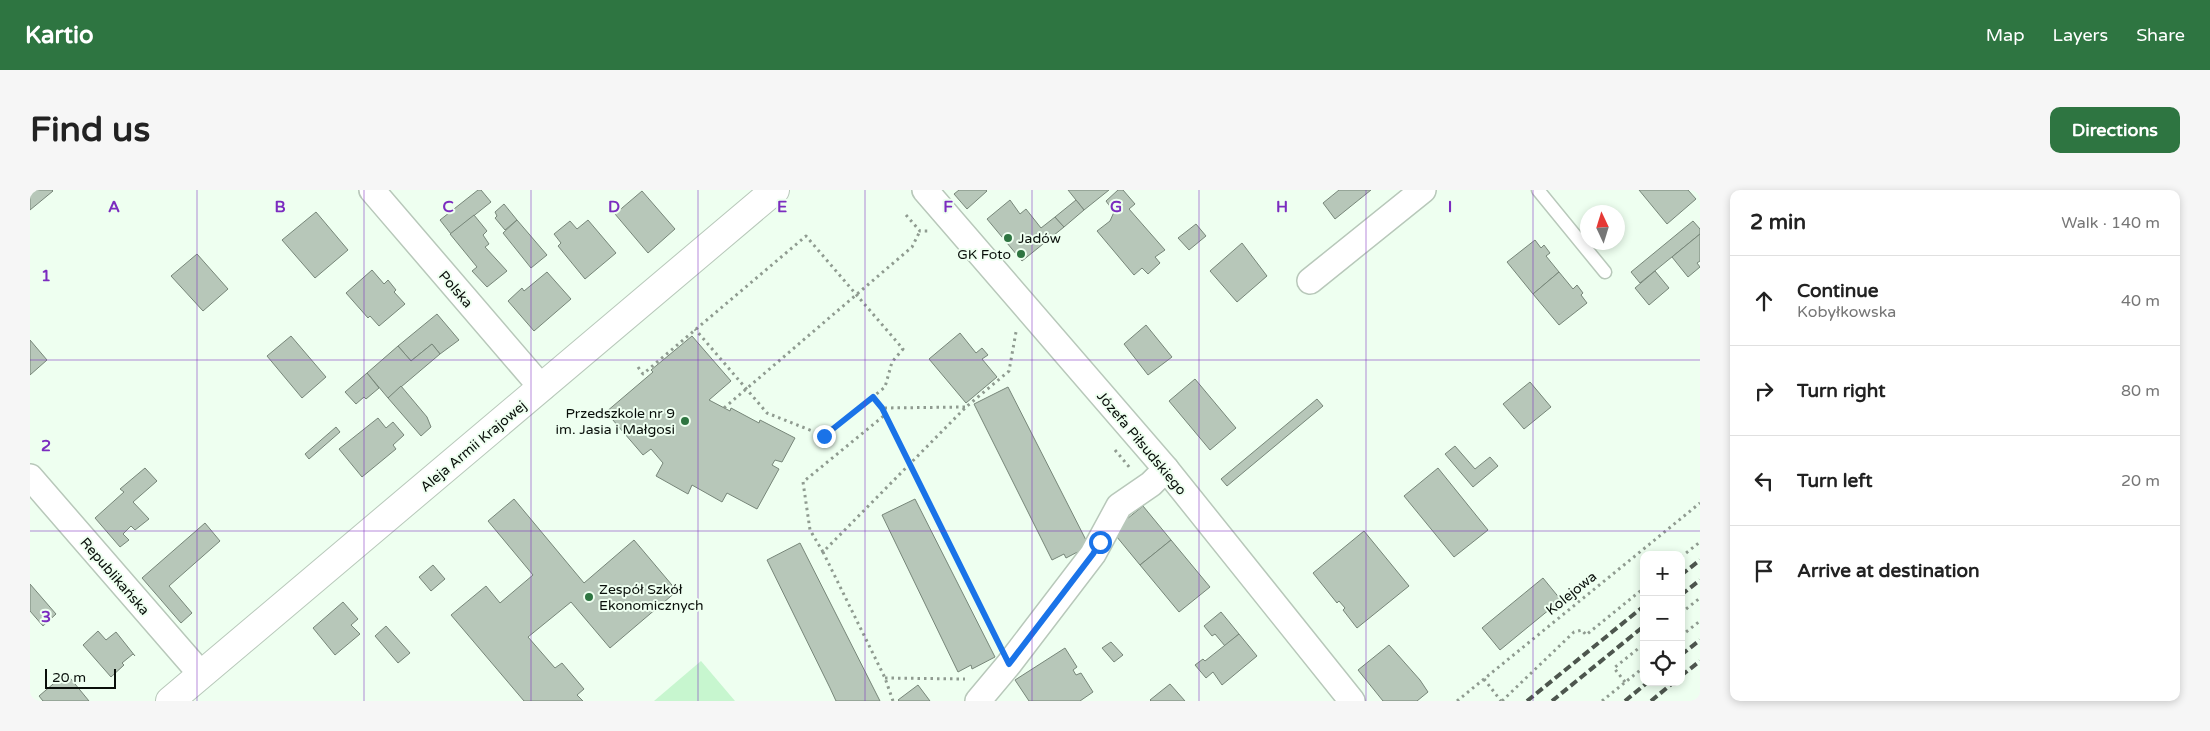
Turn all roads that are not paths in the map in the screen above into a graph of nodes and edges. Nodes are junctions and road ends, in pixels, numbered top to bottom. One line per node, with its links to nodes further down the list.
1 (372, 190): 8 (street, Polska)
2 (775, 190): 8 (street, Aleja Armii Krajowej)
3 (925, 190): 9 (street, Józefa Piłsudskiego)
4 (1422, 190): 7 (street)
5 (1538, 190): 6 (lane)
6 (1605, 272)
7 (1310, 281)
8 (542, 388): 11 (street, Aleja Armii Krajowej)
9 (1166, 469): 13 (street); 14 (street, Józefa Piłsudskiego)
10 (30, 477): 11 (street, Republikańska)
11 (201, 674): 12 (street, Aleja Armii Krajowej)
12 (170, 701)
13 (978, 701)
14 (1352, 701)

